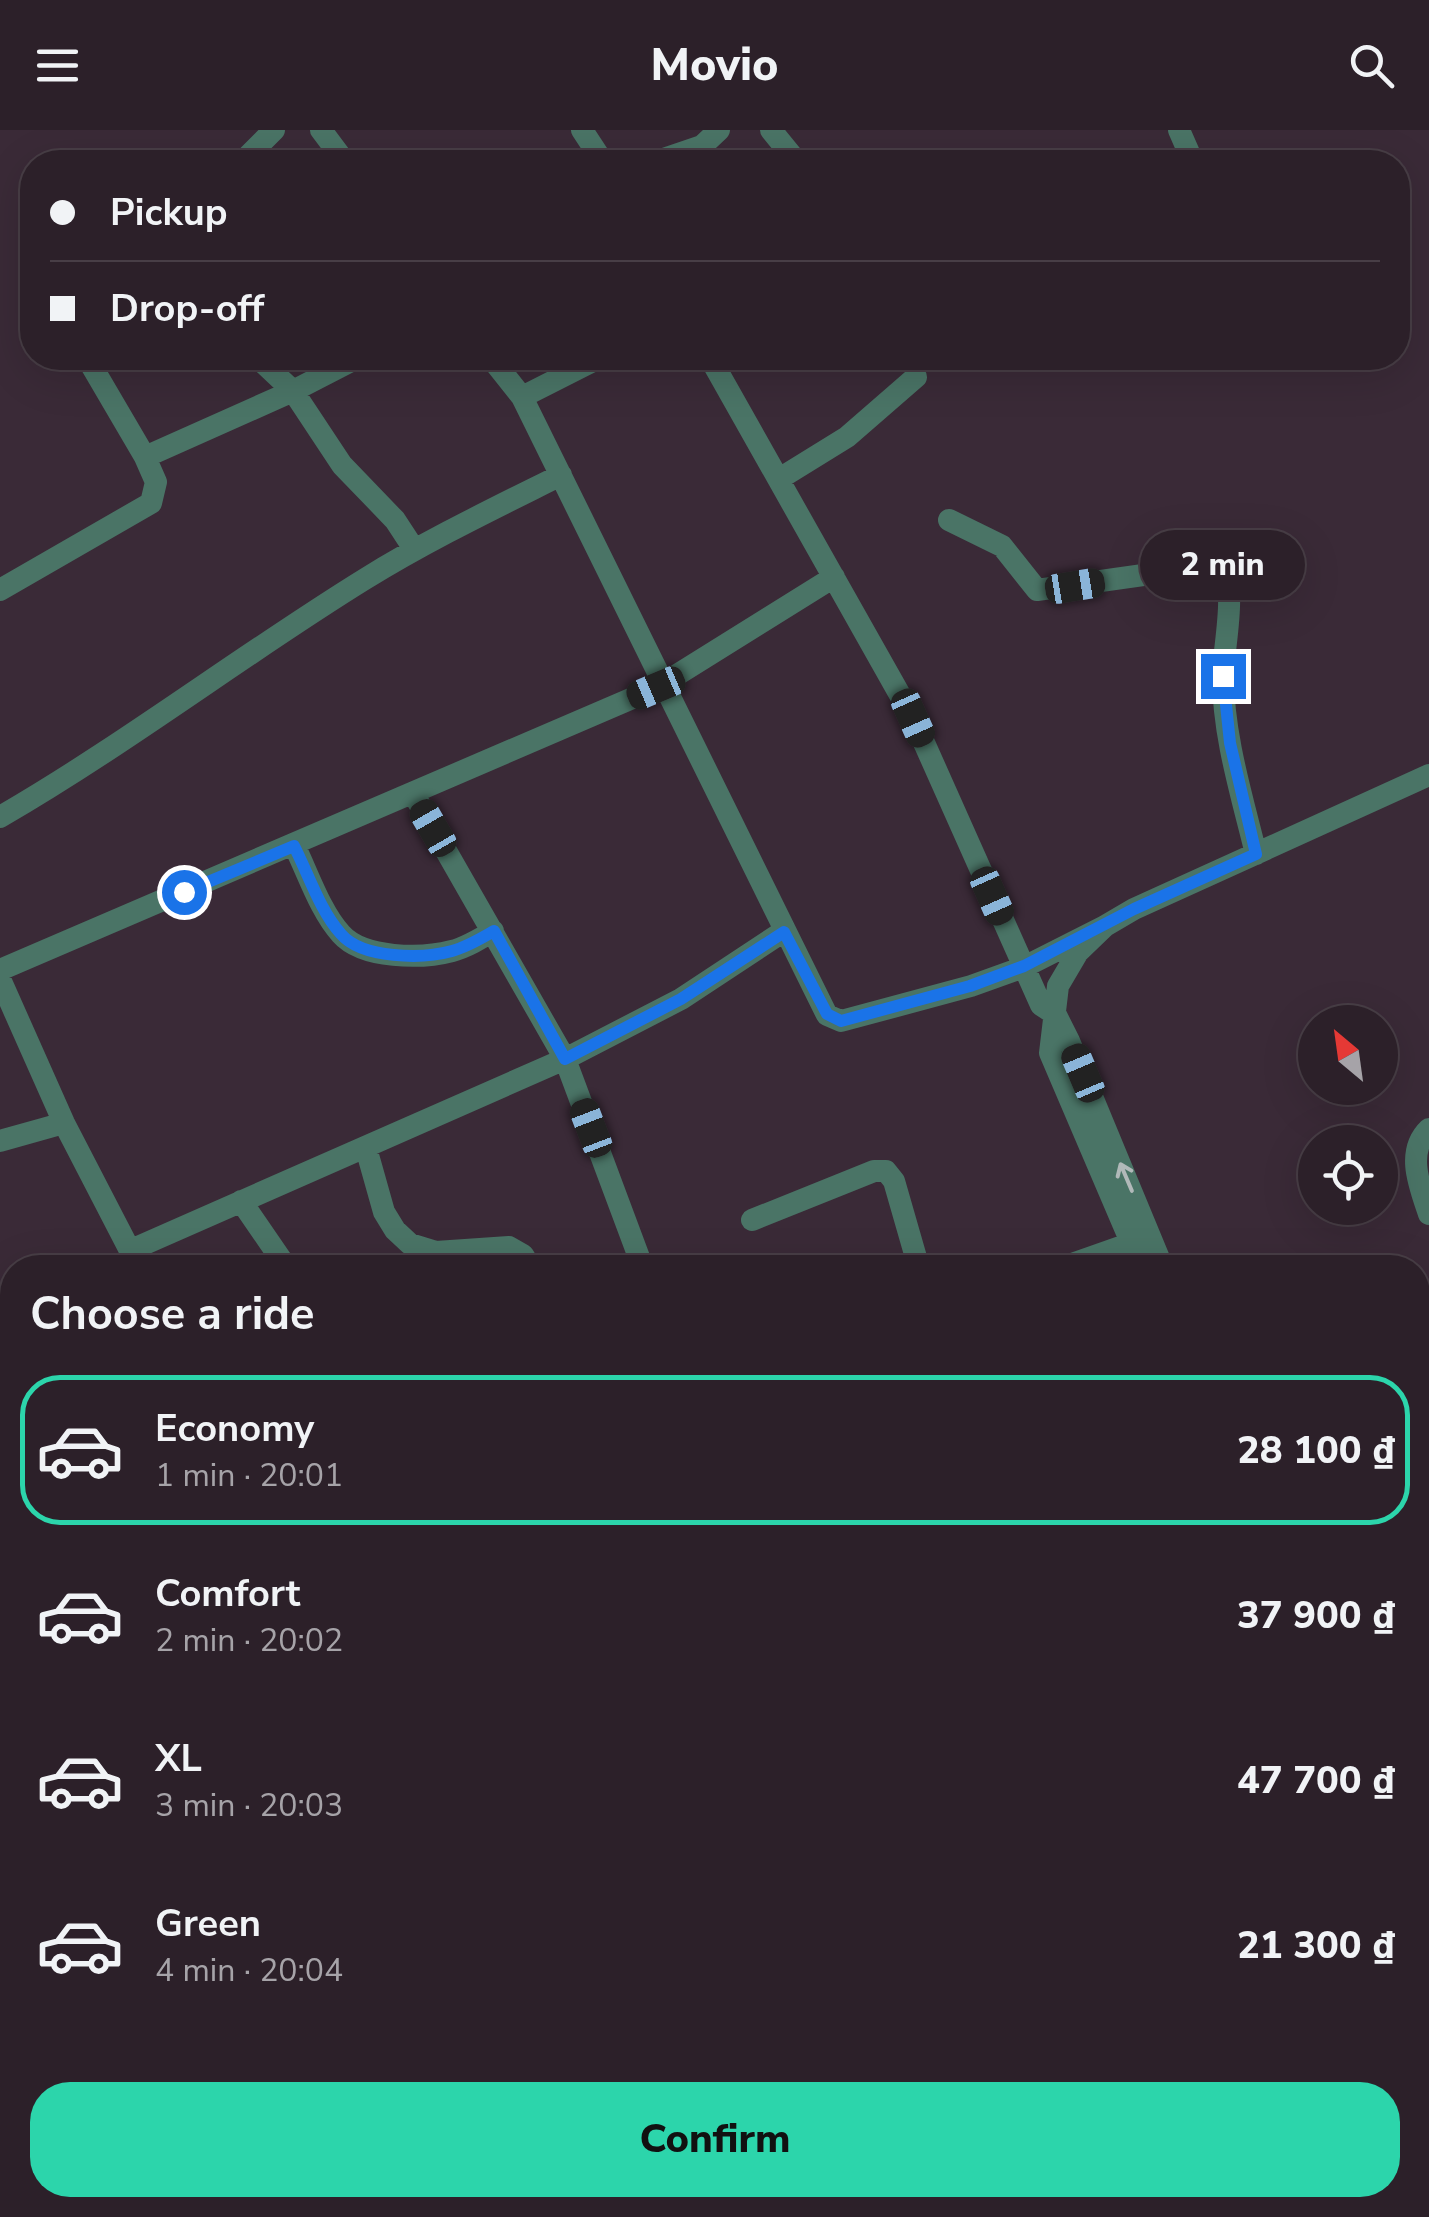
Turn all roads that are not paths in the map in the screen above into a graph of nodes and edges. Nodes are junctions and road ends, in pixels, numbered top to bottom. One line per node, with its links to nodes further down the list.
1 (274, 130): 4 (street)
2 (720, 130): 5 (street)
3 (771, 130): 6 (street)
4 (255, 150)
5 (690, 150)
6 (787, 150)
7 (94, 370): 16 (street)
8 (271, 370): 14 (street)
9 (333, 370): 14 (street)
10 (501, 370): 15 (street)
11 (575, 370): 15 (street)
12 (717, 370): 18 (street)
13 (916, 377): 18 (street)
14 (293, 390): 16 (street); 20 (street)
15 (522, 397): 17 (street)
16 (145, 457): 22 (street)
17 (561, 475): 20 (street); 23 (street)
18 (779, 479): 21 (street)
19 (949, 520): 28 (street)
20 (414, 550): 26 (street)
21 (834, 578): 23 (street); 32 (street)
22 (0, 590)
23 (663, 682): 25 (street); 31 (street)
24 (1429, 775): 28 (street)
25 (413, 793): 27 (street); 30 (street)
26 (0, 817)
27 (294, 846): 30 (street); 33 (street)
28 (1256, 854): 29 (street)
29 (1105, 926): 32 (street); 35 (street)
30 (494, 931): 36 (street)
31 (784, 932): 32 (street); 36 (street)
32 (1024, 966): 35 (street)
33 (0, 970)
34 (0, 978): 37 (street)
35 (1056, 1015): 44 (street); 53 (street, one-way to 35)
36 (565, 1059): 40 (street); 49 (street)
37 (64, 1123): 39 (street); 45 (street)
38 (1429, 1129): 42 (street)
39 (0, 1141)
40 (366, 1148): 41 (street); 48 (street)
41 (241, 1201): 46 (street); 47 (street)
42 (1429, 1214)
43 (752, 1220): 50 (street)
44 (1132, 1243): 51 (street); 52 (street)
45 (133, 1255)
46 (141, 1255)
47 (278, 1255)
48 (524, 1255)
49 (638, 1255)
50 (915, 1255)
51 (1097, 1255)
52 (1137, 1255)
53 (1159, 1255)

